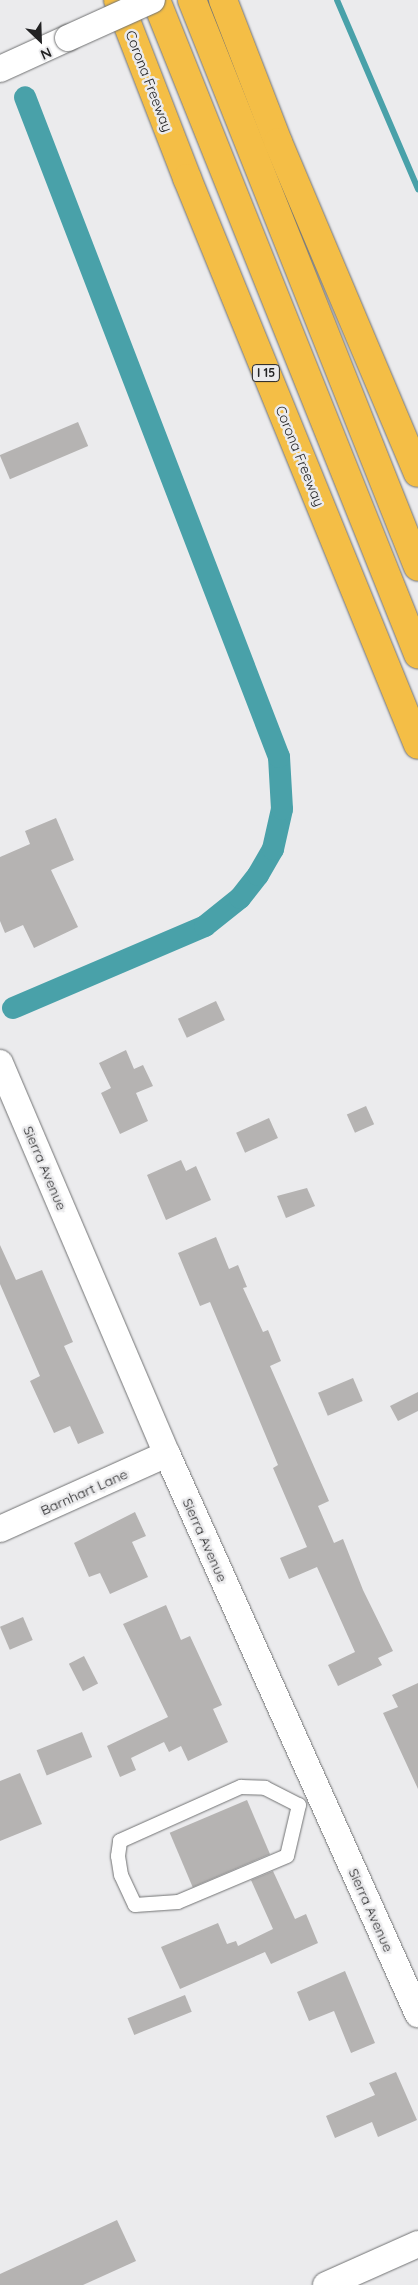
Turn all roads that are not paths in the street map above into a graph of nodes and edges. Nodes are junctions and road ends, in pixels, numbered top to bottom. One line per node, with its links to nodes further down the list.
1 (118, 0): 9 (highway, Corona Freeway / I 15)
2 (154, 0): 5 (street, bridge); 8 (highway)
3 (192, 0): 7 (highway)
4 (223, 0): 6 (highway)
5 (0, 69)
6 (418, 473)
7 (418, 567)
8 (418, 654)
9 (418, 745)
10 (0, 1063): 11 (street, Sierra Avenue)
11 (167, 1454): 12 (street, Barnhart Lane); 13 (street, Sierra Avenue)
12 (0, 1529)
13 (309, 1800): 13 (lane); 14 (street, Sierra Avenue)
14 (418, 2014)
15 (418, 2244): 16 (street)
16 (326, 2285)

